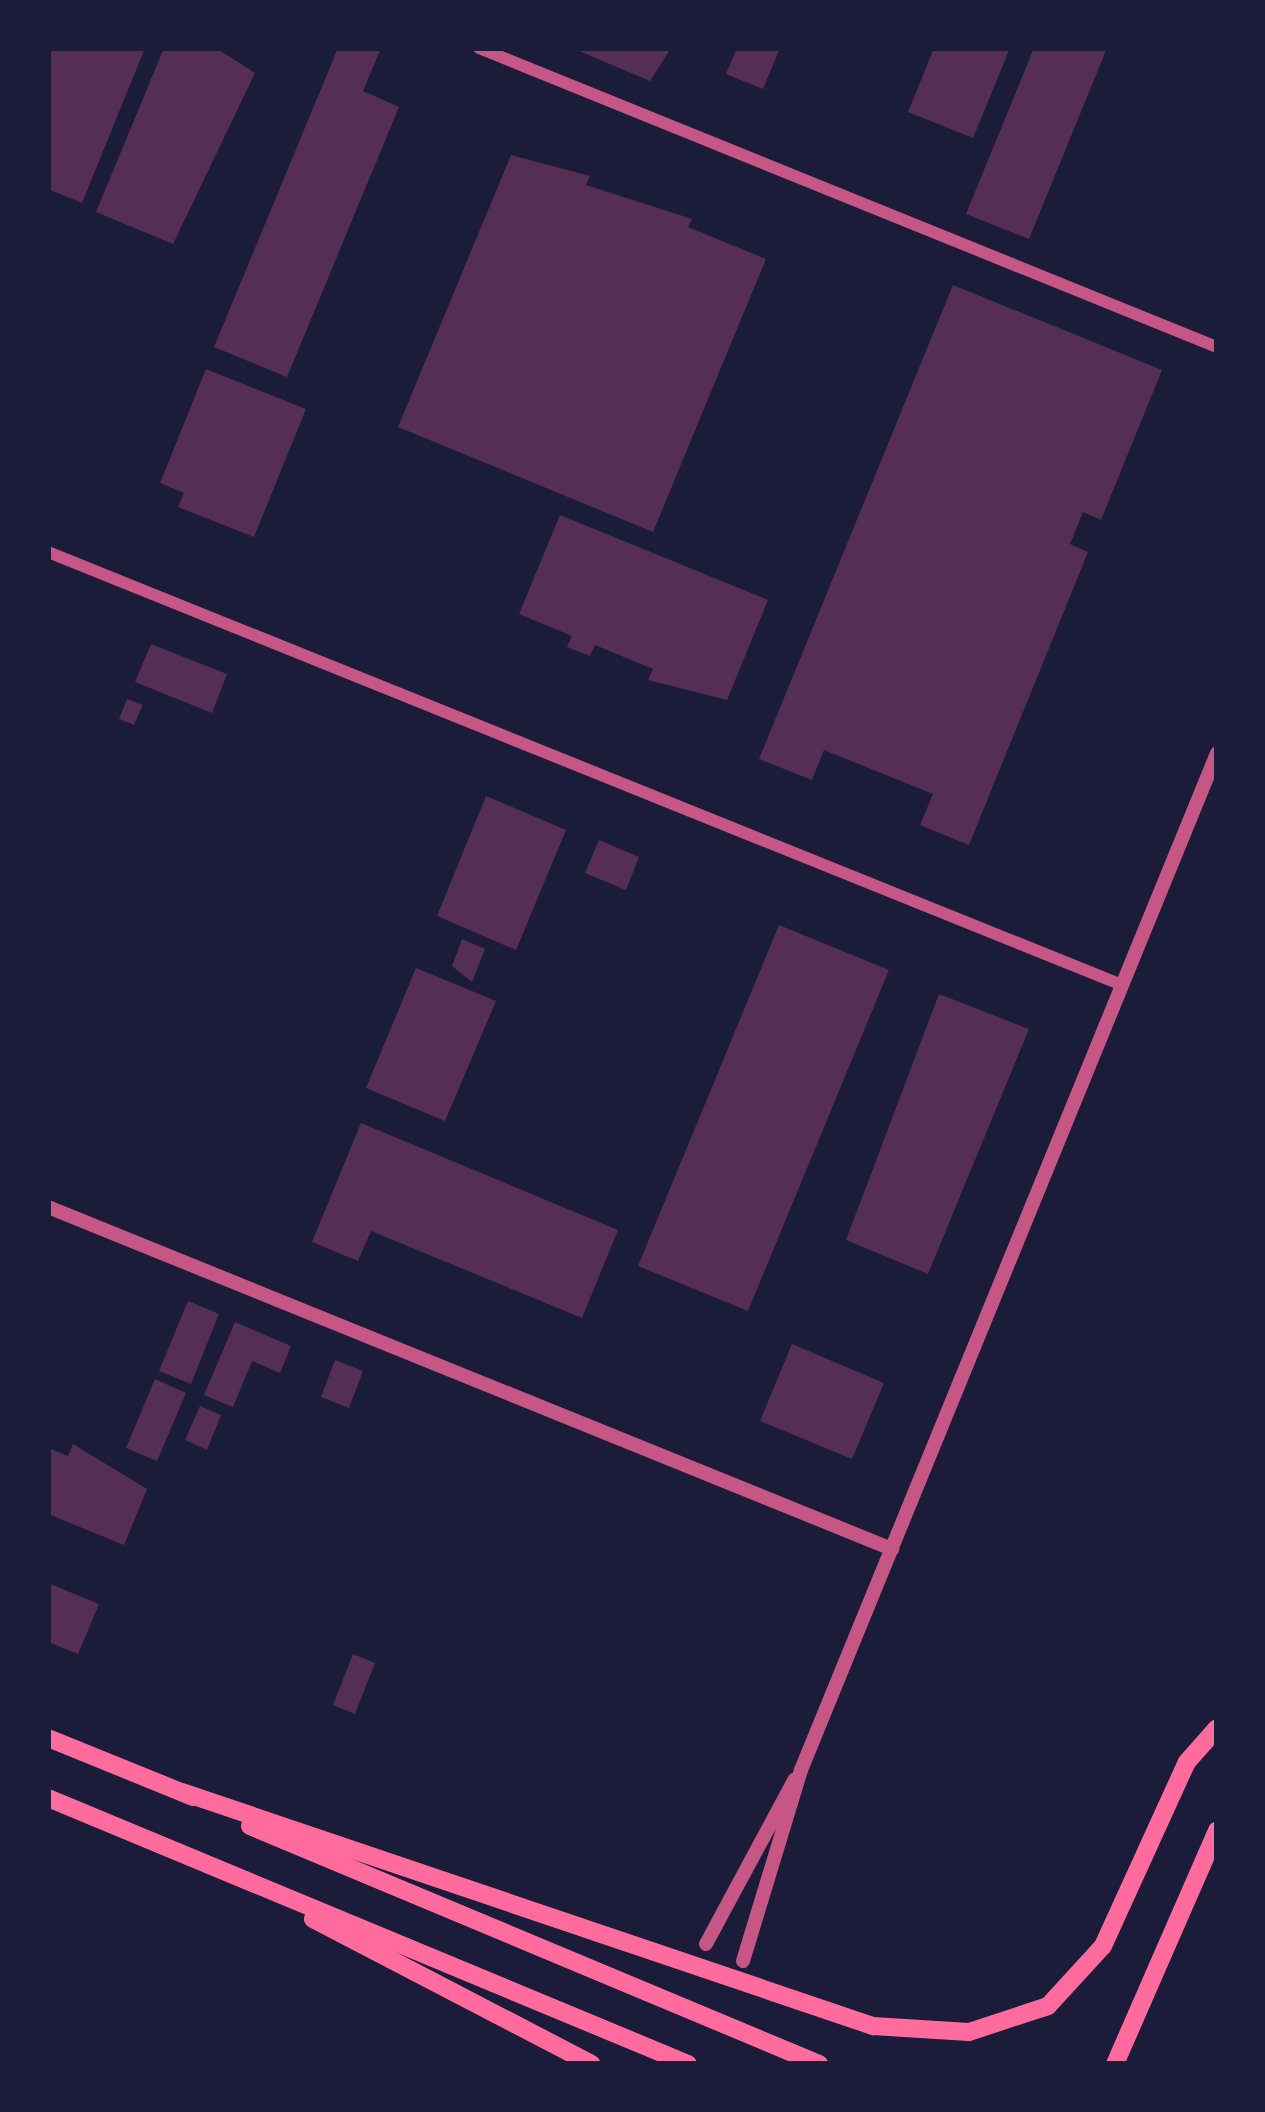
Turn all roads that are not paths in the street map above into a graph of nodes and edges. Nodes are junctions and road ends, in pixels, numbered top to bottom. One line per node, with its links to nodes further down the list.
1 (479, 48): 2 (street)
2 (1217, 347)
3 (48, 552): 5 (street)
4 (1217, 753): 5 (street)
5 (1122, 985): 7 (street)
6 (48, 1207): 7 (street)
7 (892, 1549): 10 (street)
8 (1217, 1729): 11 (highway)
9 (48, 1738): 11 (highway)
10 (801, 1770): 15 (street); 16 (street)
11 (182, 1792): 19 (highway)
12 (48, 1798): 14 (highway)
13 (1217, 1830): 20 (highway)
14 (180, 1850): 17 (highway); 18 (highway)
15 (706, 1944)
16 (742, 1961)
17 (591, 2064)
18 (688, 2064)
19 (819, 2064)
20 (1115, 2064)

